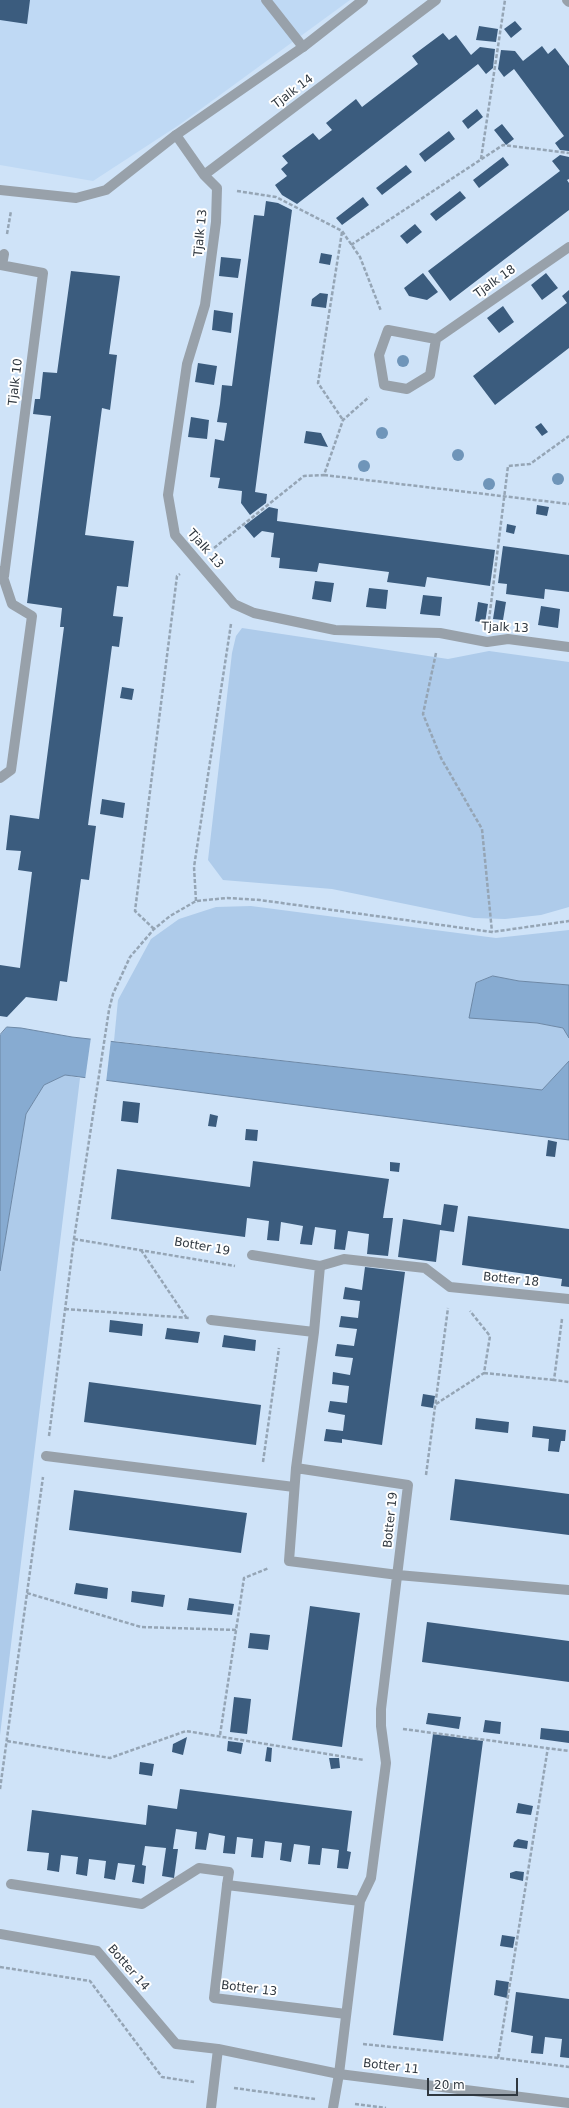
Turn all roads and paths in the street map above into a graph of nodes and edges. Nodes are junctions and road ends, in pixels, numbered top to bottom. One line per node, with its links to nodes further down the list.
1 (266, 0): 5 (street)
2 (363, 0): 5 (street)
3 (436, 0): 9 (street, Tjalk 14)
4 (505, 0): 8 (path)
5 (303, 47): 6 (street)
6 (176, 136): 9 (street); 11 (street)
7 (569, 153): 8 (path)
8 (481, 160): 13 (path)
9 (204, 175): 10 (street)
10 (217, 188): 12 (path); 25 (street, Tjalk 13)
11 (0, 190)
12 (342, 231): 13 (path); 20 (path)
13 (351, 245): 17 (path)
14 (569, 246): 18 (street, Tjalk 18)
15 (4, 254): 16 (street, Tjalk 10)
16 (1, 265): 26 (street, Tjalk 10)
17 (388, 330): 18 (street); 19 (street)
18 (436, 339): 19 (street)
19 (384, 385): 20 (path)
20 (343, 420): 22 (path)
21 (569, 436): 23 (path)
22 (324, 476): 23 (path); 25 (path)
23 (504, 497): 24 (path); 29 (path)
24 (569, 504)
25 (198, 561): 27 (street, Tjalk 13); 34 (path)
26 (2, 573): 31 (street)
27 (234, 604): 28 (street, Tjalk 13); 32 (path)
28 (440, 633): 29 (street, Tjalk 13); 35 (path)
29 (487, 642): 30 (street, Tjalk 13)
30 (569, 647)
31 (0, 778)
32 (196, 901): 34 (path); 35 (path)
33 (569, 921): 35 (path)
34 (154, 929): 36 (path)
35 (492, 932)
36 (96, 1104)
37 (74, 1239): 38 (path, Botter 19)
38 (141, 1250): 39 (path, Botter 19); 44 (path)
39 (252, 1255): 40 (street)
40 (320, 1266): 41 (street); 47 (street)
41 (450, 1287): 42 (street, Botter 18); 48 (path); 51 (path)
42 (567, 1299): 49 (path)
43 (65, 1309): 44 (path)
44 (186, 1318): 45 (path)
45 (211, 1320): 46 (street)
46 (282, 1328): 47 (street); 55 (path)
47 (314, 1332): 53 (street)
48 (484, 1373): 49 (path); 51 (path)
49 (554, 1380): 50 (path)
50 (569, 1382)
51 (436, 1404): 54 (path)
52 (46, 1456): 55 (street)
53 (296, 1468): 56 (street); 58 (street, Botter 19)
54 (426, 1480)
55 (260, 1482): 56 (street)
56 (294, 1487): 57 (street)
57 (289, 1561): 58 (street); 61 (path)
58 (398, 1575): 59 (street); 62 (street, Botter 19)
59 (569, 1590)
60 (27, 1593): 61 (path)
61 (236, 1630): 63 (path)
62 (381, 1726): 65 (path); 67 (street)
63 (220, 1735): 64 (path); 67 (path)
64 (7, 1741)
65 (548, 1747): 66 (path); 75 (path)
66 (569, 1751)
67 (386, 1763): 70 (street)
68 (11, 1884): 69 (street, Botter 13)
69 (227, 1885): 70 (street); 72 (street, Botter 13)
70 (360, 1901): 72 (street)
71 (0, 1934): 74 (street, Botter 14)
72 (346, 2014): 73 (street)
73 (343, 2042): 75 (path); 77 (street)
74 (218, 2049): 77 (street, Botter 14); 79 (street)
75 (498, 2058): 76 (path)
76 (569, 2067)
77 (339, 2074): 78 (street, Botter 11); 80 (street)
78 (569, 2103)
79 (211, 2108)
80 (333, 2108)

